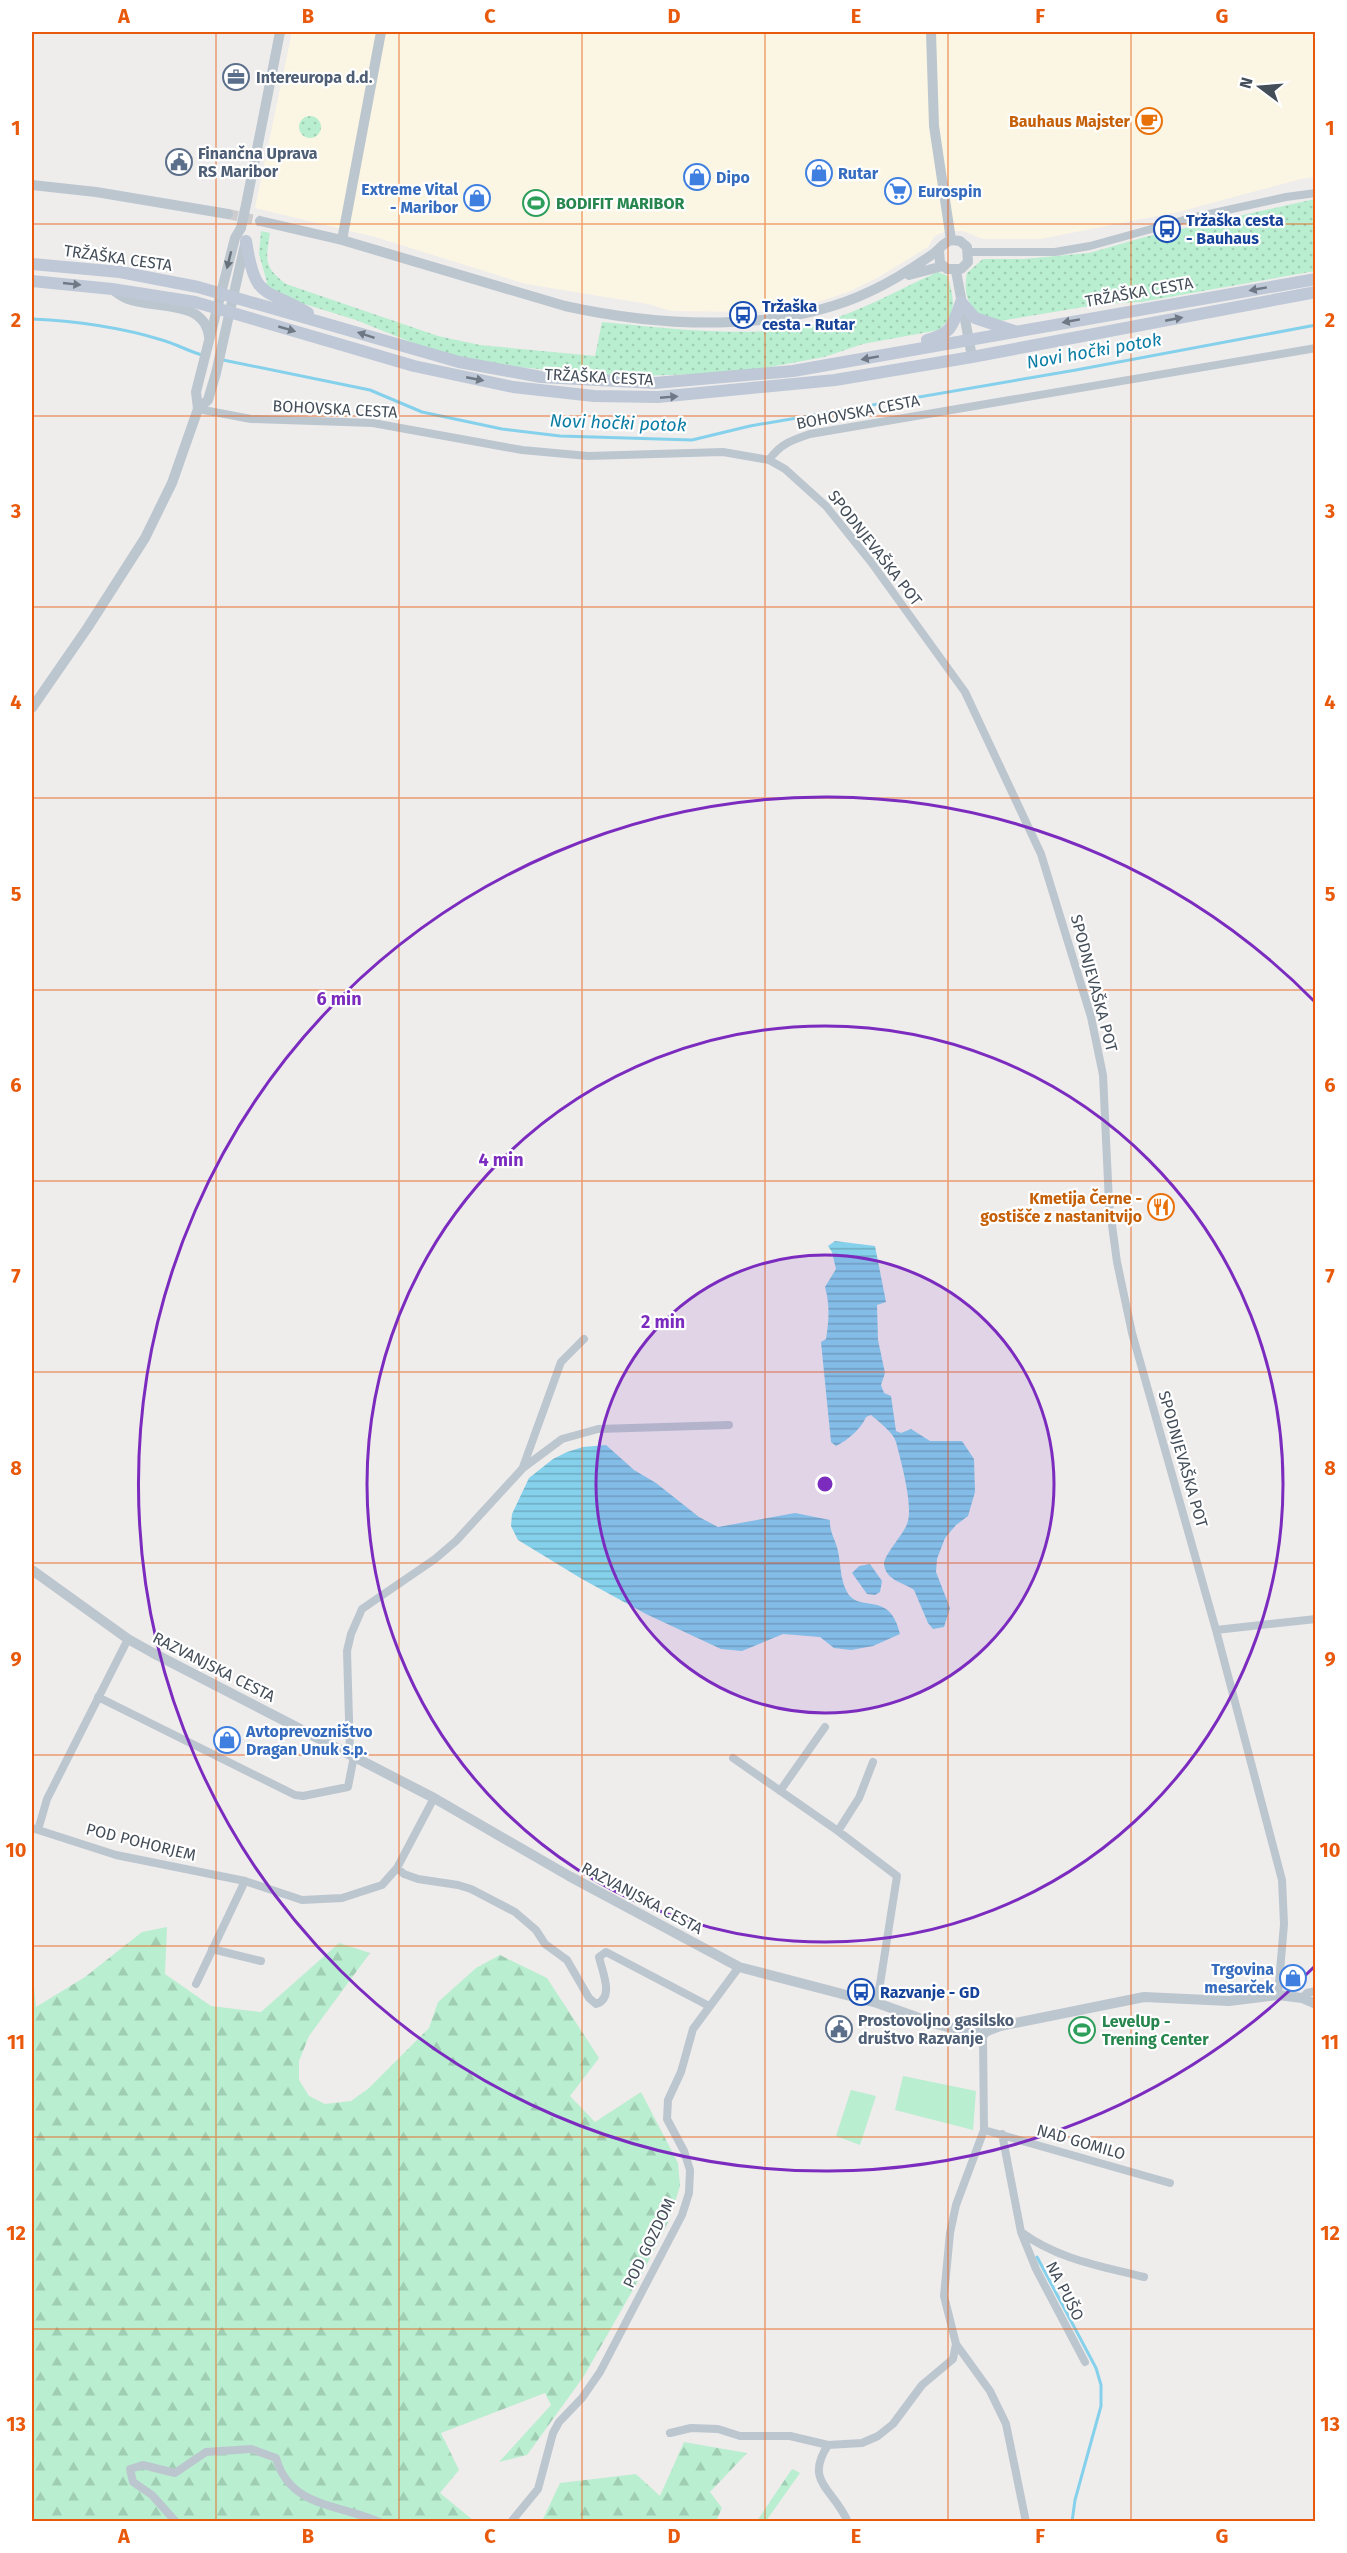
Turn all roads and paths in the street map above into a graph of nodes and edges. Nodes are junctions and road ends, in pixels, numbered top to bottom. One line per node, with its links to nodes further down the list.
1 (280, 32): 8 (street, bridge)
2 (381, 32): 9 (street)
3 (931, 32): 10 (street)
4 (32, 185): 6 (street)
5 (1316, 193): 13 (street)
6 (228, 214)
7 (260, 221): 9 (street)
8 (241, 228): 11 (street); 22 (street, one-way to 22)
9 (342, 240): 17 (street)
10 (951, 240): 12 (street); 13 (street)
11 (246, 241): 23 (street); 27 (main road)
12 (939, 250): 15 (street); 17 (street)
13 (969, 252): 16 (street)
14 (32, 264): 22 (main road, TRŽAŠKA CESTA)
15 (943, 266): 16 (street); 17 (street)
16 (956, 271): 24 (street)
17 (897, 278)
18 (1316, 279): 28 (main road, TRŽAŠKA CESTA, one-way to 28)
19 (32, 281): 20 (main road, TRŽAŠKA CESTA, one-way to 20)
20 (112, 289): 25 (main road, TRŽAŠKA CESTA); 30 (street)
21 (1316, 292): 33 (main road, TRŽAŠKA CESTA, one-way to 21)
22 (221, 293): 23 (main road, TRŽAŠKA CESTA); 25 (street)
23 (234, 297): 26 (street); 27 (main road, TRŽAŠKA CESTA)
24 (961, 302): 28 (main road); 29 (street); 32 (main road)
25 (218, 309): 26 (main road, TRŽAŠKA CESTA); 30 (street)
26 (231, 313): 33 (main road, TRŽAŠKA CESTA, one-way to 33); 34 (street)
27 (320, 320): 32 (main road, TRŽAŠKA CESTA, one-way to 27)
28 (1015, 331): 29 (main road, TRŽAŠKA CESTA)
29 (969, 340): 32 (main road, TRŽAŠKA CESTA); 33 (street)
30 (209, 341): 34 (street)
31 (1316, 348): 35 (street, BOHOVSKA CESTA)
32 (894, 354)
33 (972, 357)
34 (198, 409): 35 (street, BOHOVSKA CESTA); 36 (street)
35 (769, 460): 42 (street, SPODNJEVAŠKA POT)
36 (32, 708)
37 (584, 1339): 39 (street)
38 (729, 1425): 39 (street)
39 (522, 1468): 46 (street)
40 (32, 1570): 43 (street, RAZVANJSKA CESTA)
41 (1316, 1619): 42 (street)
42 (1216, 1630): 60 (street, SPODNJEVAŠKA POT)
43 (128, 1639): 44 (street); 46 (street, RAZVANJSKA CESTA)
44 (98, 1697): 46 (street); 51 (street)
45 (825, 1726): 49 (street)
46 (352, 1755): 50 (street, RAZVANJSKA CESTA)
47 (733, 1758): 49 (street)
48 (873, 1762): 52 (street)
49 (780, 1791): 52 (street)
50 (434, 1798): 53 (street, POD POHORJEM); 57 (street, RAZVANJSKA CESTA)
51 (35, 1829): 54 (street, POD POHORJEM)
52 (838, 1831): 62 (street)
53 (398, 1868): 54 (street, POD POHORJEM); 64 (street)
54 (245, 1881): 55 (street)
55 (212, 1949): 56 (street); 58 (street)
56 (261, 1961)
57 (740, 1967): 62 (street, RAZVANJSKA CESTA); 64 (street, POD GOZDOM)
58 (196, 1984)
59 (1316, 1991): 61 (street)
60 (1278, 1995): 61 (street, RAZVANJSKA CESTA); 65 (street, RAZVANJSKA CESTA)
61 (1302, 1998): 63 (street, RAZVANJSKA CESTA)
62 (877, 2003): 65 (street, RAZVANJSKA CESTA)
63 (1316, 2004)
64 (709, 2006): 77 (street, POD GOZDOM)
65 (985, 2034): 66 (street)
66 (984, 2130): 67 (street, NAD GOMILO); 71 (street)
67 (1002, 2134): 68 (street, NAD GOMILO); 69 (street, NA PUŠO)
68 (1170, 2183)
69 (1021, 2232): 70 (street); 72 (street, NA PUŠO)
70 (1144, 2277)
71 (956, 2344): 74 (street); 79 (street)
72 (1085, 2362)
73 (670, 2433): 74 (street)
74 (828, 2445): 78 (street)
75 (176, 2522): 76 (street)
76 (379, 2522)
77 (511, 2522)
78 (848, 2522)
79 (1026, 2522)

